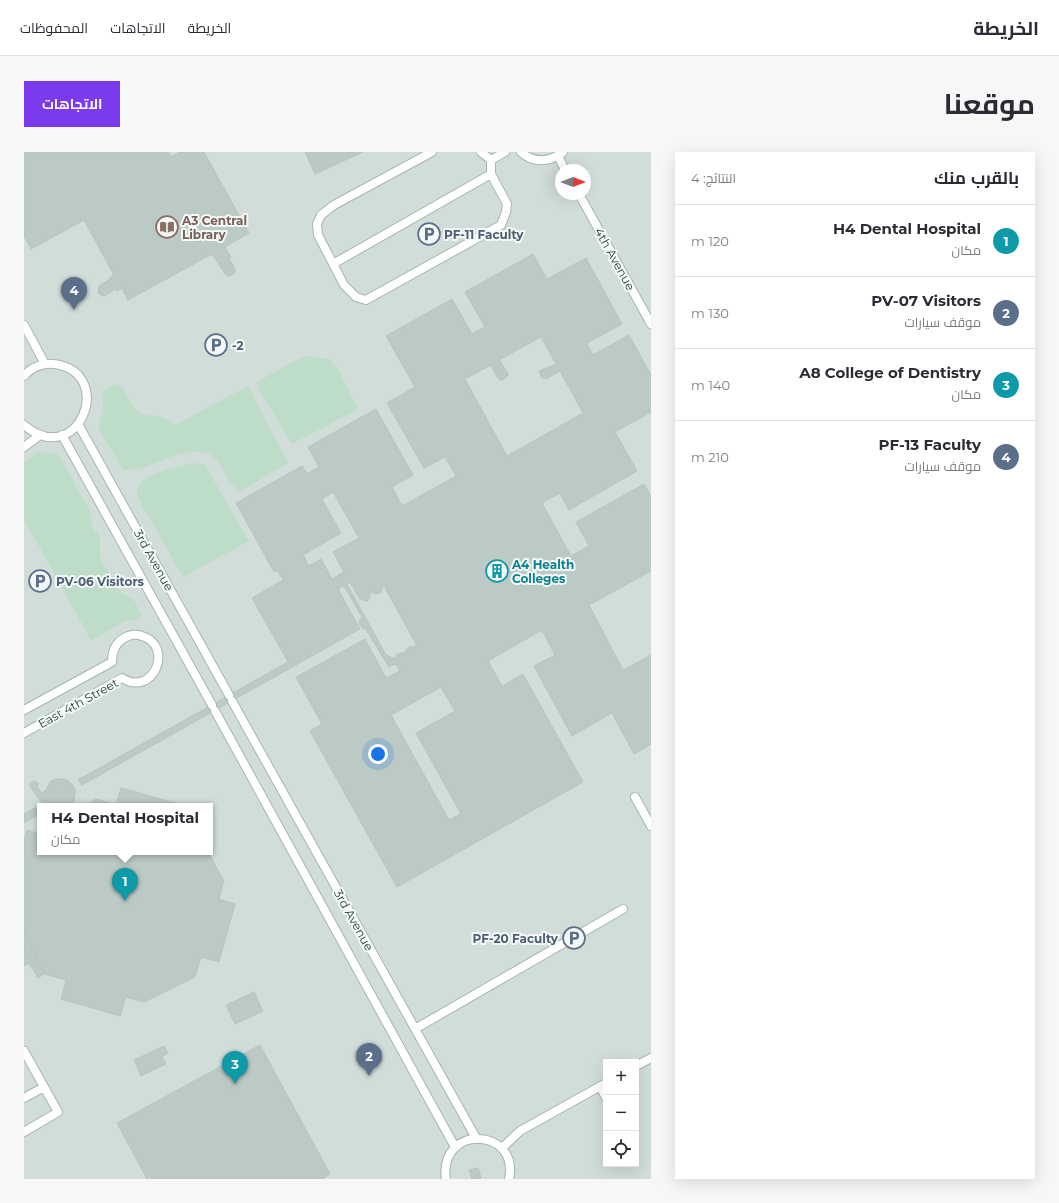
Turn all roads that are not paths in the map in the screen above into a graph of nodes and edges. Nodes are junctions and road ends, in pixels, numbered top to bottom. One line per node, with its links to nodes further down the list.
1 (432, 152): 10 (lane)
2 (481, 152): 6 (lane)
3 (505, 152): 6 (lane)
4 (521, 152): 5 (lane)
5 (560, 154): 7 (lane)
6 (491, 160): 8 (lane)
7 (563, 164)
8 (491, 174): 10 (lane); 10 (lane)
9 (581, 200): 11 (lane, 4th Avenue)
10 (333, 264)
11 (651, 324)
12 (24, 325): 13 (lane)
13 (45, 364): 14 (lane); 15 (lane)
14 (25, 371)
15 (78, 424): 18 (lane); 25 (lane, 3rd Avenue)
16 (24, 425): 17 (lane)
17 (40, 435): 18 (lane); 19 (lane)
18 (62, 435): 34 (lane, 3rd Avenue)
19 (24, 447)
20 (24, 710): 21 (lane, East 4th Street)
21 (24, 732)
22 (635, 797): 23 (lane)
23 (651, 826)
24 (623, 909): 25 (lane)
25 (415, 1029): 33 (lane, 3rd Avenue)
26 (24, 1051): 30 (lane)
27 (651, 1058): 28 (lane)
28 (639, 1064)
29 (603, 1085): 35 (lane)
30 (44, 1087): 31 (lane); 32 (lane)
31 (24, 1098)
32 (24, 1132)
33 (476, 1138): 34 (lane); 35 (lane)
34 (455, 1147): 36 (lane)
35 (502, 1148): 37 (lane)
36 (446, 1179)
37 (509, 1179)

